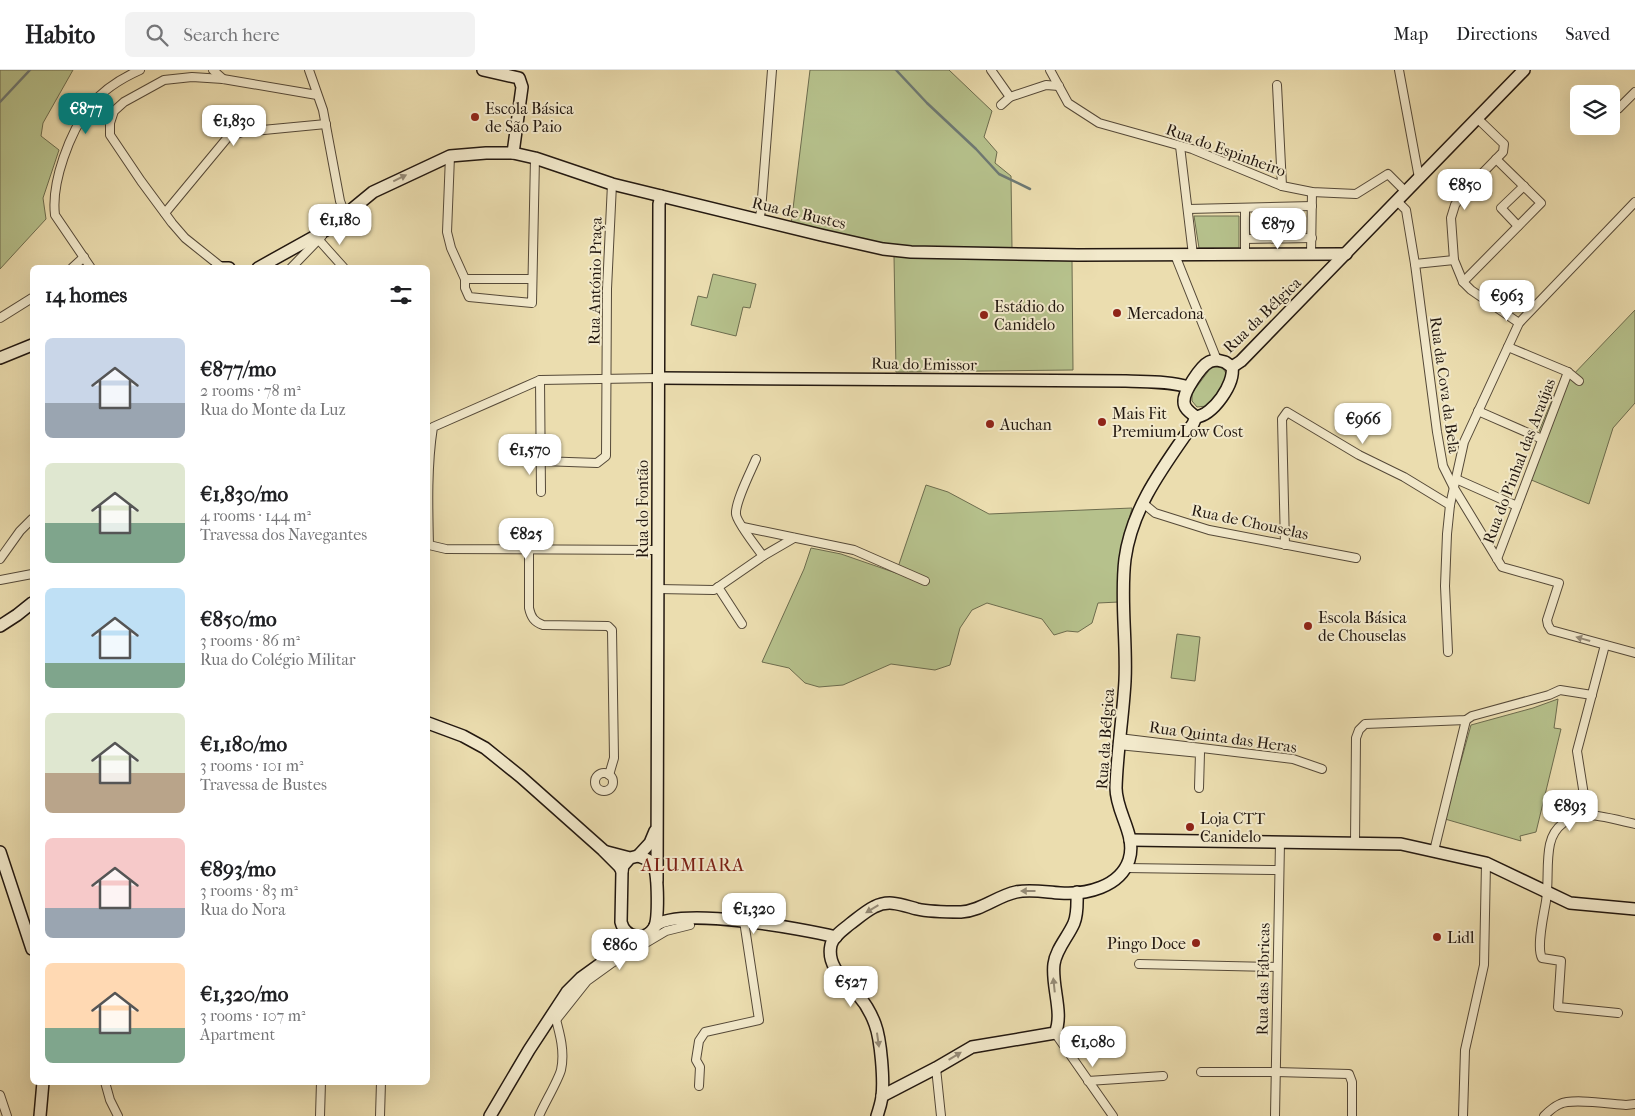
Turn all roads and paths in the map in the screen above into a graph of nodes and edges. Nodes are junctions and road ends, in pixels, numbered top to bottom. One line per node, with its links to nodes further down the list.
1 (140, 70): 51 (street)
2 (213, 70): 11 (street)
3 (224, 70): 11 (street)
4 (308, 70): 15 (street)
5 (483, 70): 22 (main road)
6 (772, 70): 40 (street)
7 (991, 70): 16 (street)
8 (1050, 70): 13 (street, Rua do Espinheiro)
9 (1399, 70): 26 (street)
10 (1524, 70): 19 (main road, Rua da Bélgica)
11 (223, 79): 15 (street); 38 (street)
12 (1277, 85): 28 (street)
13 (1058, 86): 16 (street); 21 (street, Rua do Espinheiro)
14 (1635, 92): 18 (street)
15 (317, 95): 20 (street)
16 (1010, 97): 17 (street)
17 (1001, 105)
18 (1620, 107)
19 (1478, 119): 25 (street); 26 (main road, Rua da Bélgica)
20 (326, 124): 38 (street); 39 (street)
21 (1180, 146): 28 (street, Rua do Espinheiro); 37 (street)
22 (513, 153): 23 (main road, Rua de Bustes); 24 (main road, Rua de Bustes)
23 (450, 156): 39 (main road, Rua de Bustes, one-way to 23); 60 (street)
24 (535, 158): 27 (main road, Rua de Bustes); 61 (street)
25 (1496, 158): 29 (street); 52 (street)
26 (1419, 178): 31 (main road, Rua da Bélgica)
27 (612, 184): 32 (main road, Rua de Bustes); 73 (street, Rua António Praça)
28 (1282, 186): 30 (street, Rua do Espinheiro)
29 (1524, 186): 41 (street); 41 (street)
30 (1312, 192): 31 (street, Rua do Espinheiro); 35 (street)
31 (1406, 192): 33 (main road, Rua da Bélgica)
32 (661, 196): 40 (main road, Rua de Bustes); 72 (main road, Rua do Fontão)
33 (1397, 201): 48 (main road, Rua da Bélgica); 53 (street, Rua da Cova da Bela)
34 (1635, 202): 65 (street)
35 (1312, 206): 36 (street); 44 (street)
36 (1244, 208): 37 (street); 43 (street)
37 (1188, 209): 50 (street)
38 (165, 213): 56 (street)
39 (345, 214): 42 (main road, Rua de Bustes)
40 (759, 220): 49 (main road, Rua de Bustes)
41 (1518, 226): 62 (street)
42 (328, 229): 45 (street, Rua de Bustes); 57 (main road)
43 (1244, 238): 44 (street); 46 (street)
44 (1312, 238): 47 (street)
45 (318, 239): 58 (street, Rua de Bustes); 59 (street)
46 (1245, 254): 47 (main road, Rua de Bustes); 50 (main road, Rua de Bustes)
47 (1311, 254): 48 (main road, Rua de Bustes)
48 (1346, 254): 70 (main road, Rua da Bélgica)
49 (1175, 255): 50 (main road, Rua de Bustes); 69 (street)
50 (1193, 255)
51 (84, 257): 54 (street); 55 (street)
52 (1454, 260): 53 (street); 62 (street)
53 (1415, 264): 84 (street, Rua da Cova da Bela)
54 (75, 265)
55 (89, 265)
56 (219, 265)
57 (263, 265)
58 (295, 265)
59 (341, 265)
60 (465, 278): 61 (street); 61 (street)
61 (532, 279)
62 (1463, 282): 65 (street)
63 (30, 299): 64 (street)
64 (0, 318)
65 (1519, 323): 67 (street)
66 (30, 346): 68 (main road)
67 (1508, 348): 71 (street); 77 (street)
68 (0, 358)
69 (1217, 360): 70 (main road, Rua da Bélgica); 76 (main road, Rua da Bélgica)
70 (1232, 367): 78 (main road, Rua da Bélgica)
71 (1568, 372): 75 (street); 79 (street, Rua do Pinhal das Araújas)
72 (659, 378): 73 (street); 76 (main road, Rua do Emissor); 95 (main road, Rua do Fontão)
73 (608, 379): 74 (street); 81 (street, Rua António Praça)
74 (540, 380): 81 (street); 82 (street)
75 (1579, 382)
76 (1188, 387): 78 (main road)
77 (1478, 411): 79 (street); 83 (street)
78 (1196, 417): 86 (main road, Rua da Bélgica)
79 (1542, 439): 88 (street, Rua do Pinhal das Araújas)
80 (756, 459): 90 (street)
81 (541, 461): 85 (street)
82 (430, 464)
83 (1456, 479): 84 (street); 88 (street)
84 (1454, 488): 87 (street); 99 (street, Rua da Cova da Bela)
85 (541, 492)
86 (1143, 503): 93 (street, Rua de Chouselas); 114 (main road, Rua da Bélgica)
87 (1450, 505): 93 (street); 109 (street)
88 (1517, 506): 99 (street, Rua do Pinhal das Araújas)
89 (30, 521): 98 (street)
90 (743, 527): 91 (street); 96 (street)
91 (794, 538): 96 (street); 102 (street)
92 (430, 545): 94 (street)
93 (1285, 545): 97 (street, Rua de Chouselas)
94 (529, 548): 95 (street); 116 (street)
95 (658, 550): 104 (main road, Rua do Fontão)
96 (763, 556): 103 (street)
97 (1356, 558)
98 (0, 559)
99 (1497, 559): 108 (street, Rua da Cova da Bela, one-way to 99)
100 (30, 574): 101 (street)
101 (2, 577)
102 (925, 581)
103 (718, 587): 104 (street); 106 (street)
104 (658, 589): 119 (main road, Rua do Fontão)
105 (30, 604): 107 (main road)
106 (742, 624)
107 (0, 626)
108 (1606, 645): 110 (street, Rua da Cova da Bela); 111 (street)
109 (1448, 652)
110 (1635, 653)
111 (1592, 695): 112 (street); 118 (street)
112 (1466, 720): 123 (street); 125 (street)
113 (430, 724): 124 (main road)
114 (1119, 741): 115 (street, Rua Quinta das Heras); 117 (street, Rua Quinta das Heras); 121 (main road, Rua da Bélgica)
115 (1322, 769)
116 (608, 775)
117 (1199, 788)
118 (1587, 814): 120 (street); 134 (street)
119 (656, 822): 127 (main road, Rua do Fontão); 132 (main road, Rua do Fontão)
120 (1635, 824)
121 (1130, 840): 122 (main road); 129 (main road, Rua da Bélgica)
122 (1280, 842): 123 (main road); 130 (street, Rua das Fábricas)
123 (1355, 843): 125 (main road)
124 (603, 850): 127 (main road); 131 (main road)
125 (1434, 851): 128 (main road)
126 (0, 852): 140 (main road)
127 (634, 857): 131 (main road, Rua do Fontão); 132 (main road)
128 (1486, 864): 134 (main road); 176 (street)
129 (1125, 868): 130 (street); 133 (main road)
130 (1279, 870): 147 (street, Rua das Fábricas)
131 (622, 871): 139 (main road)
132 (657, 880): 135 (main road, Rua do Fontão)
133 (1077, 892): 144 (main road, one-way to 144); 150 (main road, one-way to 133)
134 (1547, 893): 136 (main road); 148 (street)
135 (656, 901): 137 (main road); 142 (main road, Rua do Fontão)
136 (1635, 909)
137 (675, 918): 138 (main road); 142 (main road)
138 (744, 921): 144 (main road); 160 (street)
139 (621, 922): 142 (main road); 145 (main road)
140 (28, 923): 143 (main road)
141 (690, 925): 149 (street)
142 (653, 929): 145 (main road)
143 (30, 936)
144 (836, 937): 162 (main road, one-way to 162)
145 (617, 952): 149 (main road)
146 (1139, 964): 147 (street)
147 (1276, 967): 153 (street, Rua das Fábricas)
148 (1618, 1012)
149 (554, 1016): 169 (main road); 170 (street)
150 (1056, 1033): 151 (main road, one-way to 150); 155 (street)
151 (936, 1068): 162 (main road); 172 (street)
152 (1201, 1072): 153 (street)
153 (1276, 1072): 174 (street, Rua das Fábricas); 175 (street)
154 (1163, 1076): 155 (street)
155 (1088, 1081): 173 (street)
156 (43, 1085): 165 (main road)
157 (106, 1085): 166 (street)
158 (320, 1085): 167 (street)
159 (380, 1085): 168 (street)
160 (699, 1086)
161 (0, 1095): 164 (street)
162 (882, 1096): 171 (main road)
163 (1635, 1104): 177 (street)
164 (8, 1116)
165 (40, 1116)
166 (118, 1116)
167 (320, 1116)
168 (380, 1116)
169 (490, 1116)
170 (539, 1116)
171 (878, 1116)
172 (941, 1116)
173 (1113, 1116)
174 (1275, 1116)
175 (1352, 1116)
176 (1462, 1116)
177 (1544, 1116)

